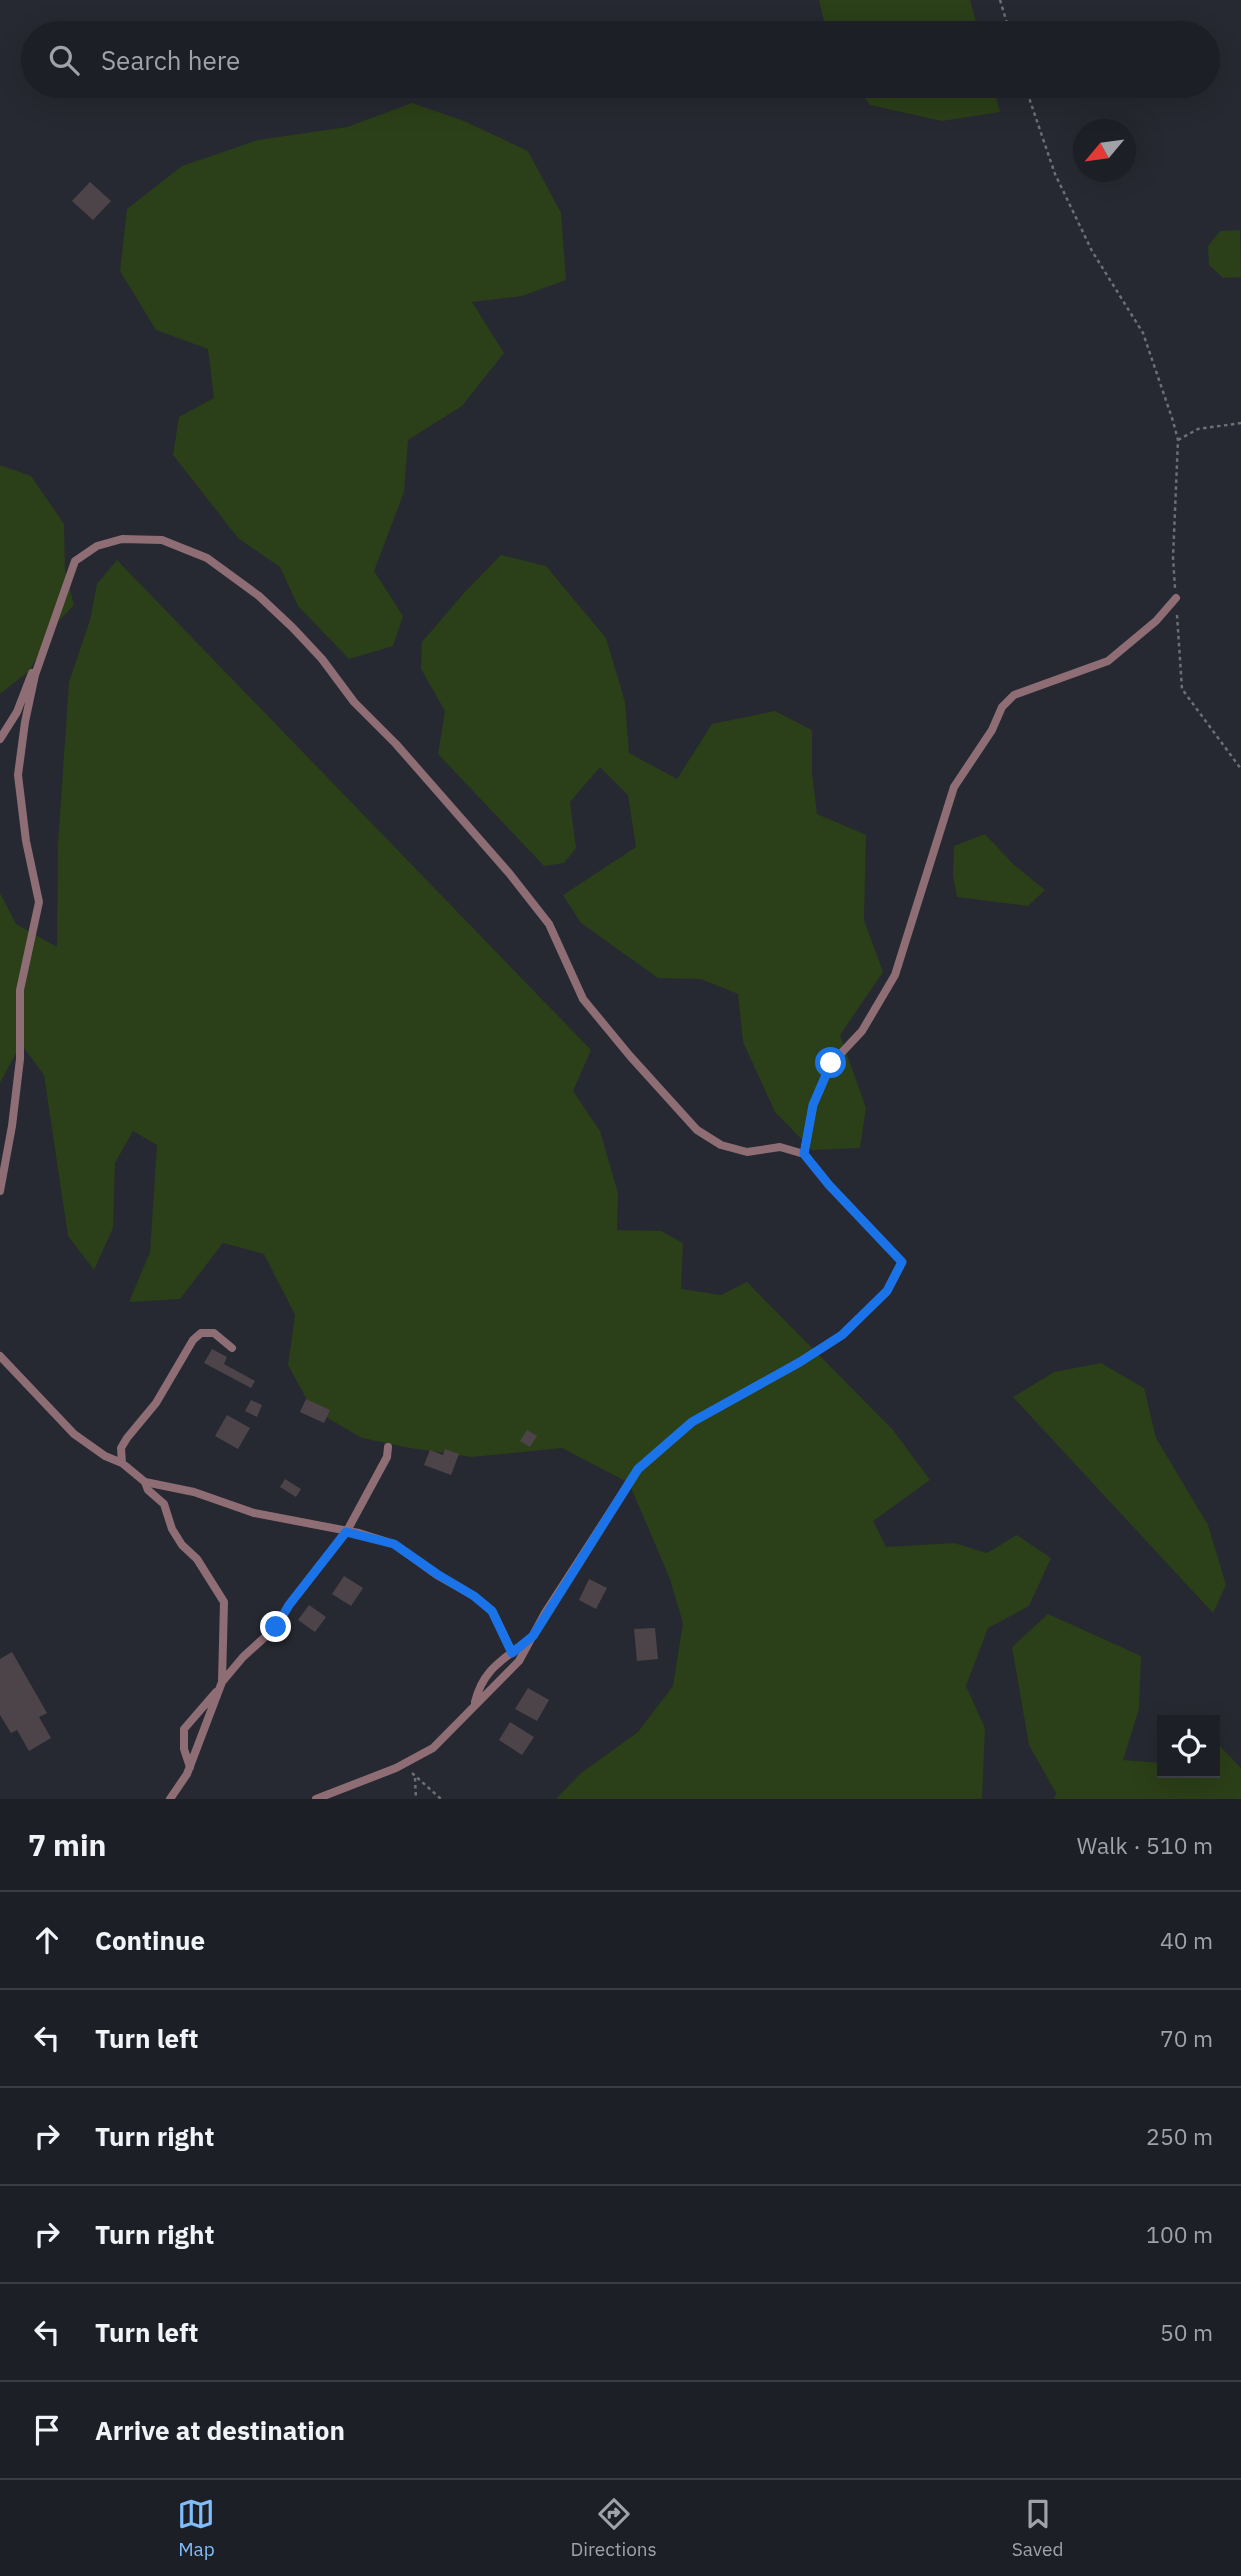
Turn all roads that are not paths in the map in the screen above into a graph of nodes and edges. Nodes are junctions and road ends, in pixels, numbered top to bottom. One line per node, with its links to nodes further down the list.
1 (1176, 597): 4 (lane)
2 (40, 662): 3 (lane); 4 (lane); 5 (lane)
3 (0, 739)
4 (804, 1154): 12 (lane)
5 (0, 1191)
6 (232, 1348): 9 (lane)
7 (0, 1356): 9 (lane)
8 (388, 1447): 11 (lane)
9 (122, 1463): 10 (lane)
10 (145, 1482): 11 (lane); 14 (lane)
11 (346, 1532): 13 (lane); 14 (lane)
12 (533, 1636): 13 (lane); 15 (lane)
13 (512, 1653): 15 (lane)
14 (221, 1686): 16 (lane); 16 (lane)
15 (474, 1704): 18 (lane)
16 (190, 1767): 17 (lane)
17 (173, 1798)
18 (316, 1799)

